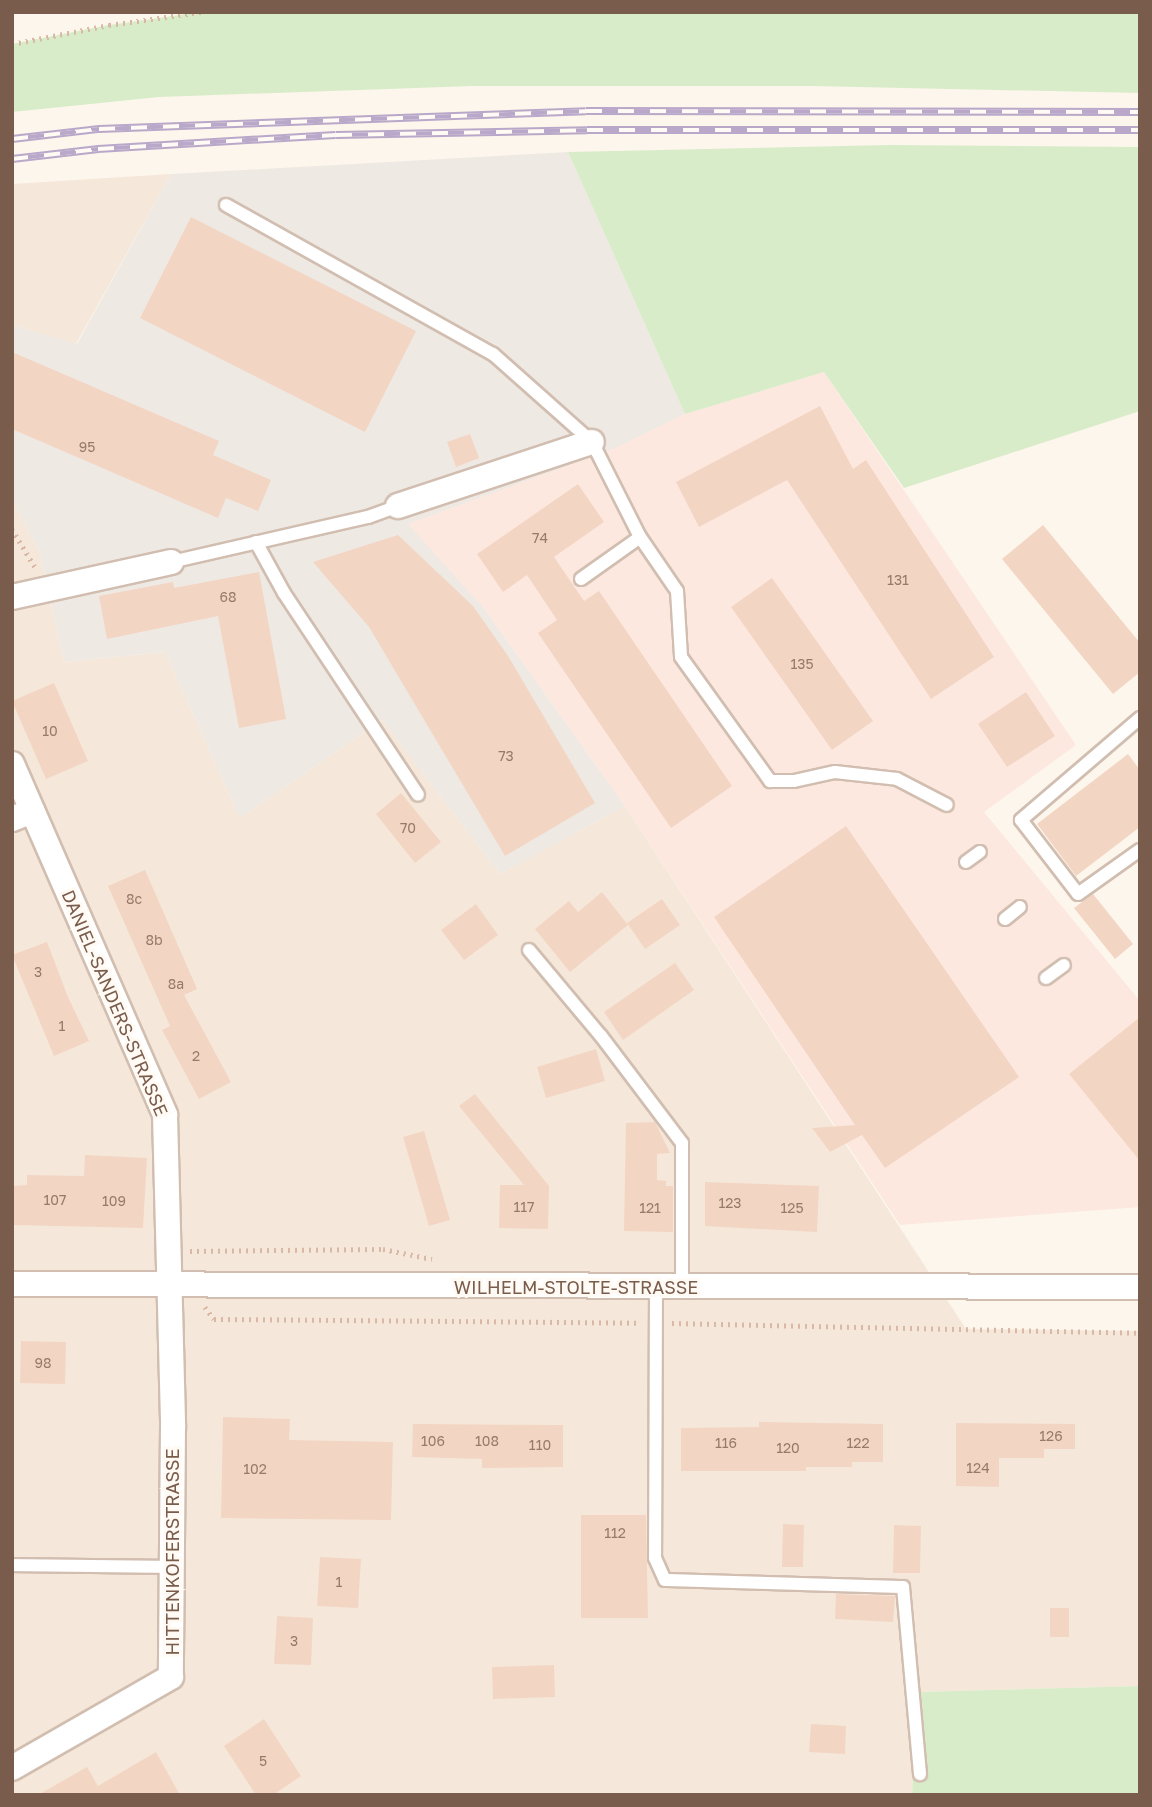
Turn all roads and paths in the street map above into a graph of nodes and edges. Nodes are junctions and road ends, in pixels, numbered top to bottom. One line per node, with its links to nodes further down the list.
1 (201, 12): 2 (path)
2 (12, 44)
3 (226, 205): 4 (lane)
4 (592, 442): 5 (street); 7 (lane)
5 (398, 506): 8 (lane)
6 (12, 529): 11 (path)
7 (640, 537): 10 (lane); 16 (lane)
8 (256, 542): 9 (lane); 15 (lane)
9 (170, 562): 11 (street)
10 (581, 579)
11 (48, 589): 12 (street)
12 (12, 597)
13 (1140, 718): 18 (lane)
14 (12, 764): 17 (street, DANIEL-SANDERS-STRASSE)
15 (418, 795)
16 (947, 804)
17 (22, 815): 26 (street, DANIEL-SANDERS-STRASSE)
18 (1140, 850)
19 (980, 852): 20 (lane)
20 (966, 862)
21 (1020, 907): 22 (lane)
22 (1005, 919)
23 (529, 950): 31 (lane)
24 (1064, 965): 25 (lane)
25 (1046, 978)
26 (169, 1252): 27 (path); 29 (street, DANIEL-SANDERS-STRASSE)
27 (439, 1260)
28 (12, 1284): 29 (street, WILHELM-STOLTE-STRASSE)
29 (170, 1286): 30 (street, WILHELM-STOLTE-STRASSE); 34 (street, HITTENKOFERSTRASSE)
30 (656, 1287): 31 (street, WILHELM-STOLTE-STRASSE); 36 (lane)
31 (682, 1287): 32 (street, WILHELM-STOLTE-STRASSE)
32 (1140, 1287)
33 (12, 1565): 34 (lane)
34 (172, 1567): 35 (street, HITTENKOFERSTRASSE)
35 (12, 1768)
36 (920, 1774)

